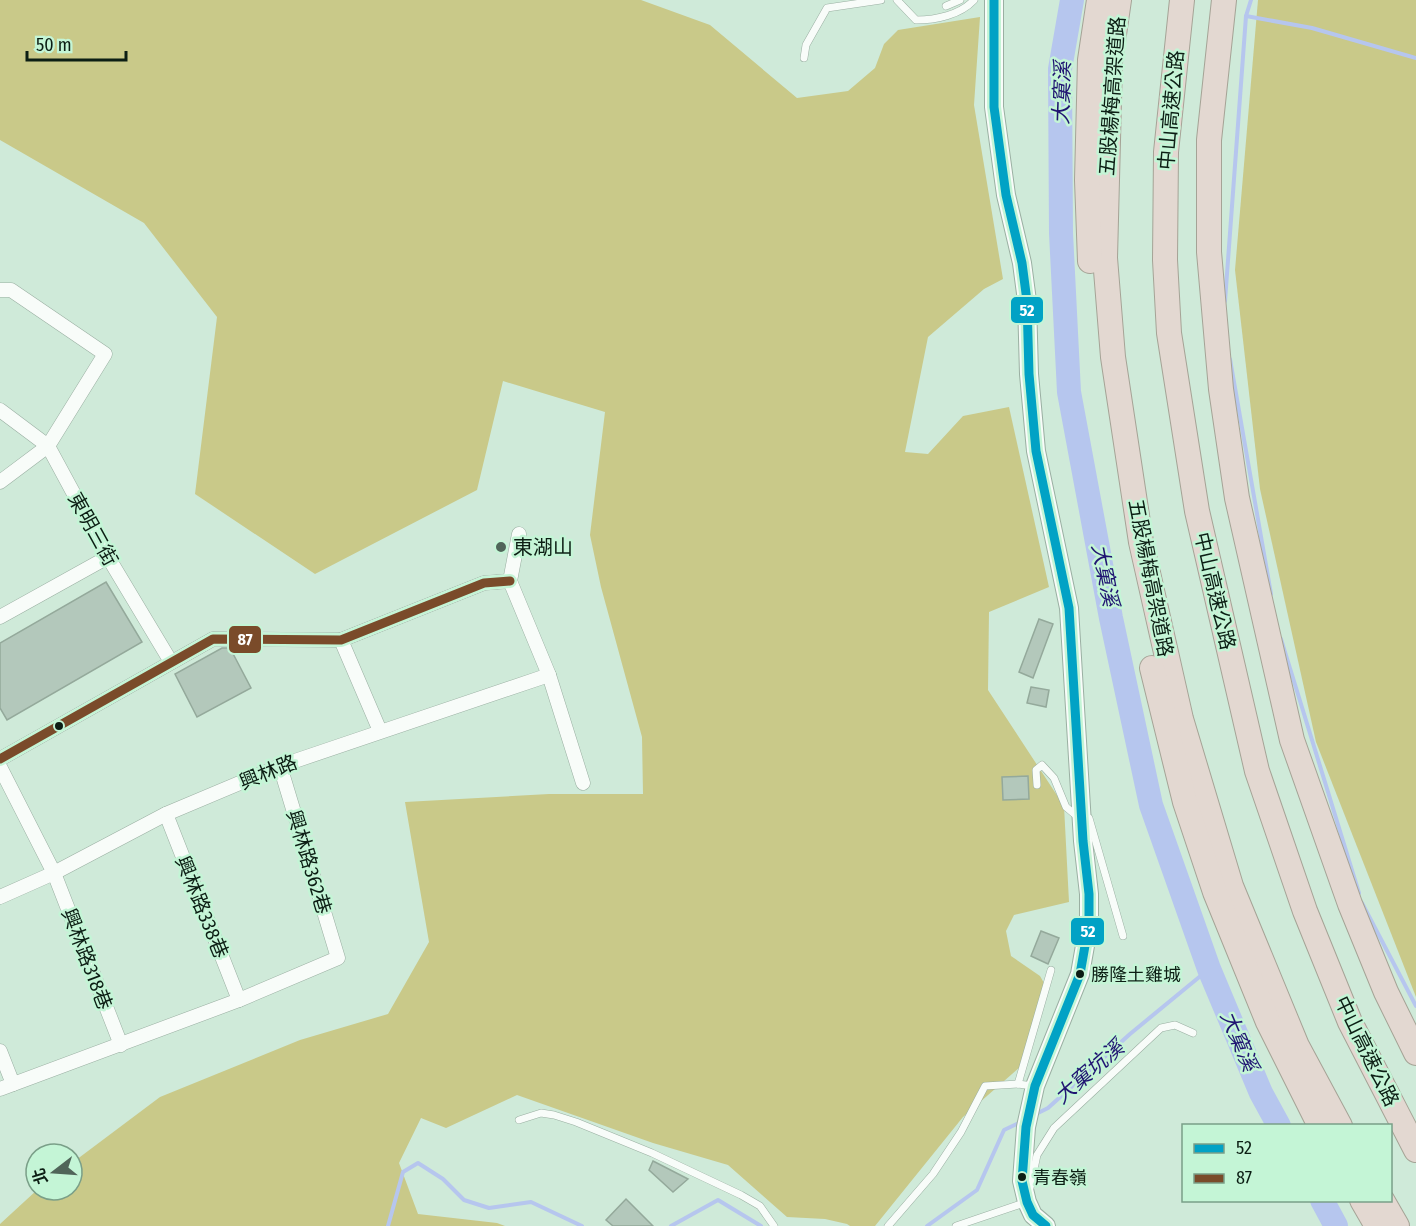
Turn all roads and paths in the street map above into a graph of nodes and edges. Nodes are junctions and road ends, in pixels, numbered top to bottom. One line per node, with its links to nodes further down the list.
1 (881, 0): 11 (lane)
2 (897, 0): 4 (lane)
3 (960, 0): 10 (lane)
4 (974, 0)
5 (994, 0): 29 (street)
6 (1099, 0): 44 (highway, 五股楊梅高架道路)
7 (1119, 0): 45 (highway, 五股楊梅高架道路)
8 (1182, 0): 46 (highway, 中山高速公路)
9 (1224, 0): 40 (highway, 中山高速公路)
10 (946, 6)
11 (804, 58)
12 (0, 290): 14 (street)
13 (0, 410): 14 (street, 東明三街)
14 (48, 446): 15 (street); 17 (street, 東明三街)
15 (0, 482)
16 (519, 534): 18 (street)
17 (108, 557): 19 (street); 21 (street, 東明三街)
18 (510, 581): 20 (street); 22 (street)
19 (0, 617)
20 (341, 640): 21 (street); 23 (street)
21 (171, 662): 24 (street)
22 (549, 675): 23 (street, 興林路); 27 (street)
23 (380, 731): 26 (street, 興林路)
24 (0, 759)
25 (0, 766): 32 (street, 興林路318巷)
26 (280, 766): 30 (street, 興林路); 36 (street, 興林路362巷)
27 (583, 783)
28 (1037, 785): 31 (lane)
29 (1080, 787): 31 (street); 34 (lane)
30 (166, 814): 32 (street, 興林路); 36 (street, 興林路338巷)
31 (1082, 821): 42 (street)
32 (54, 873): 33 (street, 興林路); 38 (street, 興林路318巷)
33 (0, 897)
34 (1123, 936)
35 (1051, 970): 42 (lane)
36 (239, 1000): 38 (street)
37 (1193, 1033): 47 (lane)
38 (121, 1045): 41 (street)
39 (0, 1051): 41 (street)
40 (1416, 1053)
41 (6, 1086)
42 (1028, 1090): 47 (street); 51 (lane)
43 (519, 1120): 50 (lane)
44 (1320, 1124)
45 (1339, 1124)
46 (1416, 1150)
47 (1027, 1202): 52 (lane); 53 (street)
48 (1363, 1202): 54 (highway)
49 (1383, 1202): 55 (highway)
50 (774, 1226)
51 (888, 1226)
52 (956, 1226)
53 (1046, 1226)
54 (1377, 1226)
55 (1396, 1226)

